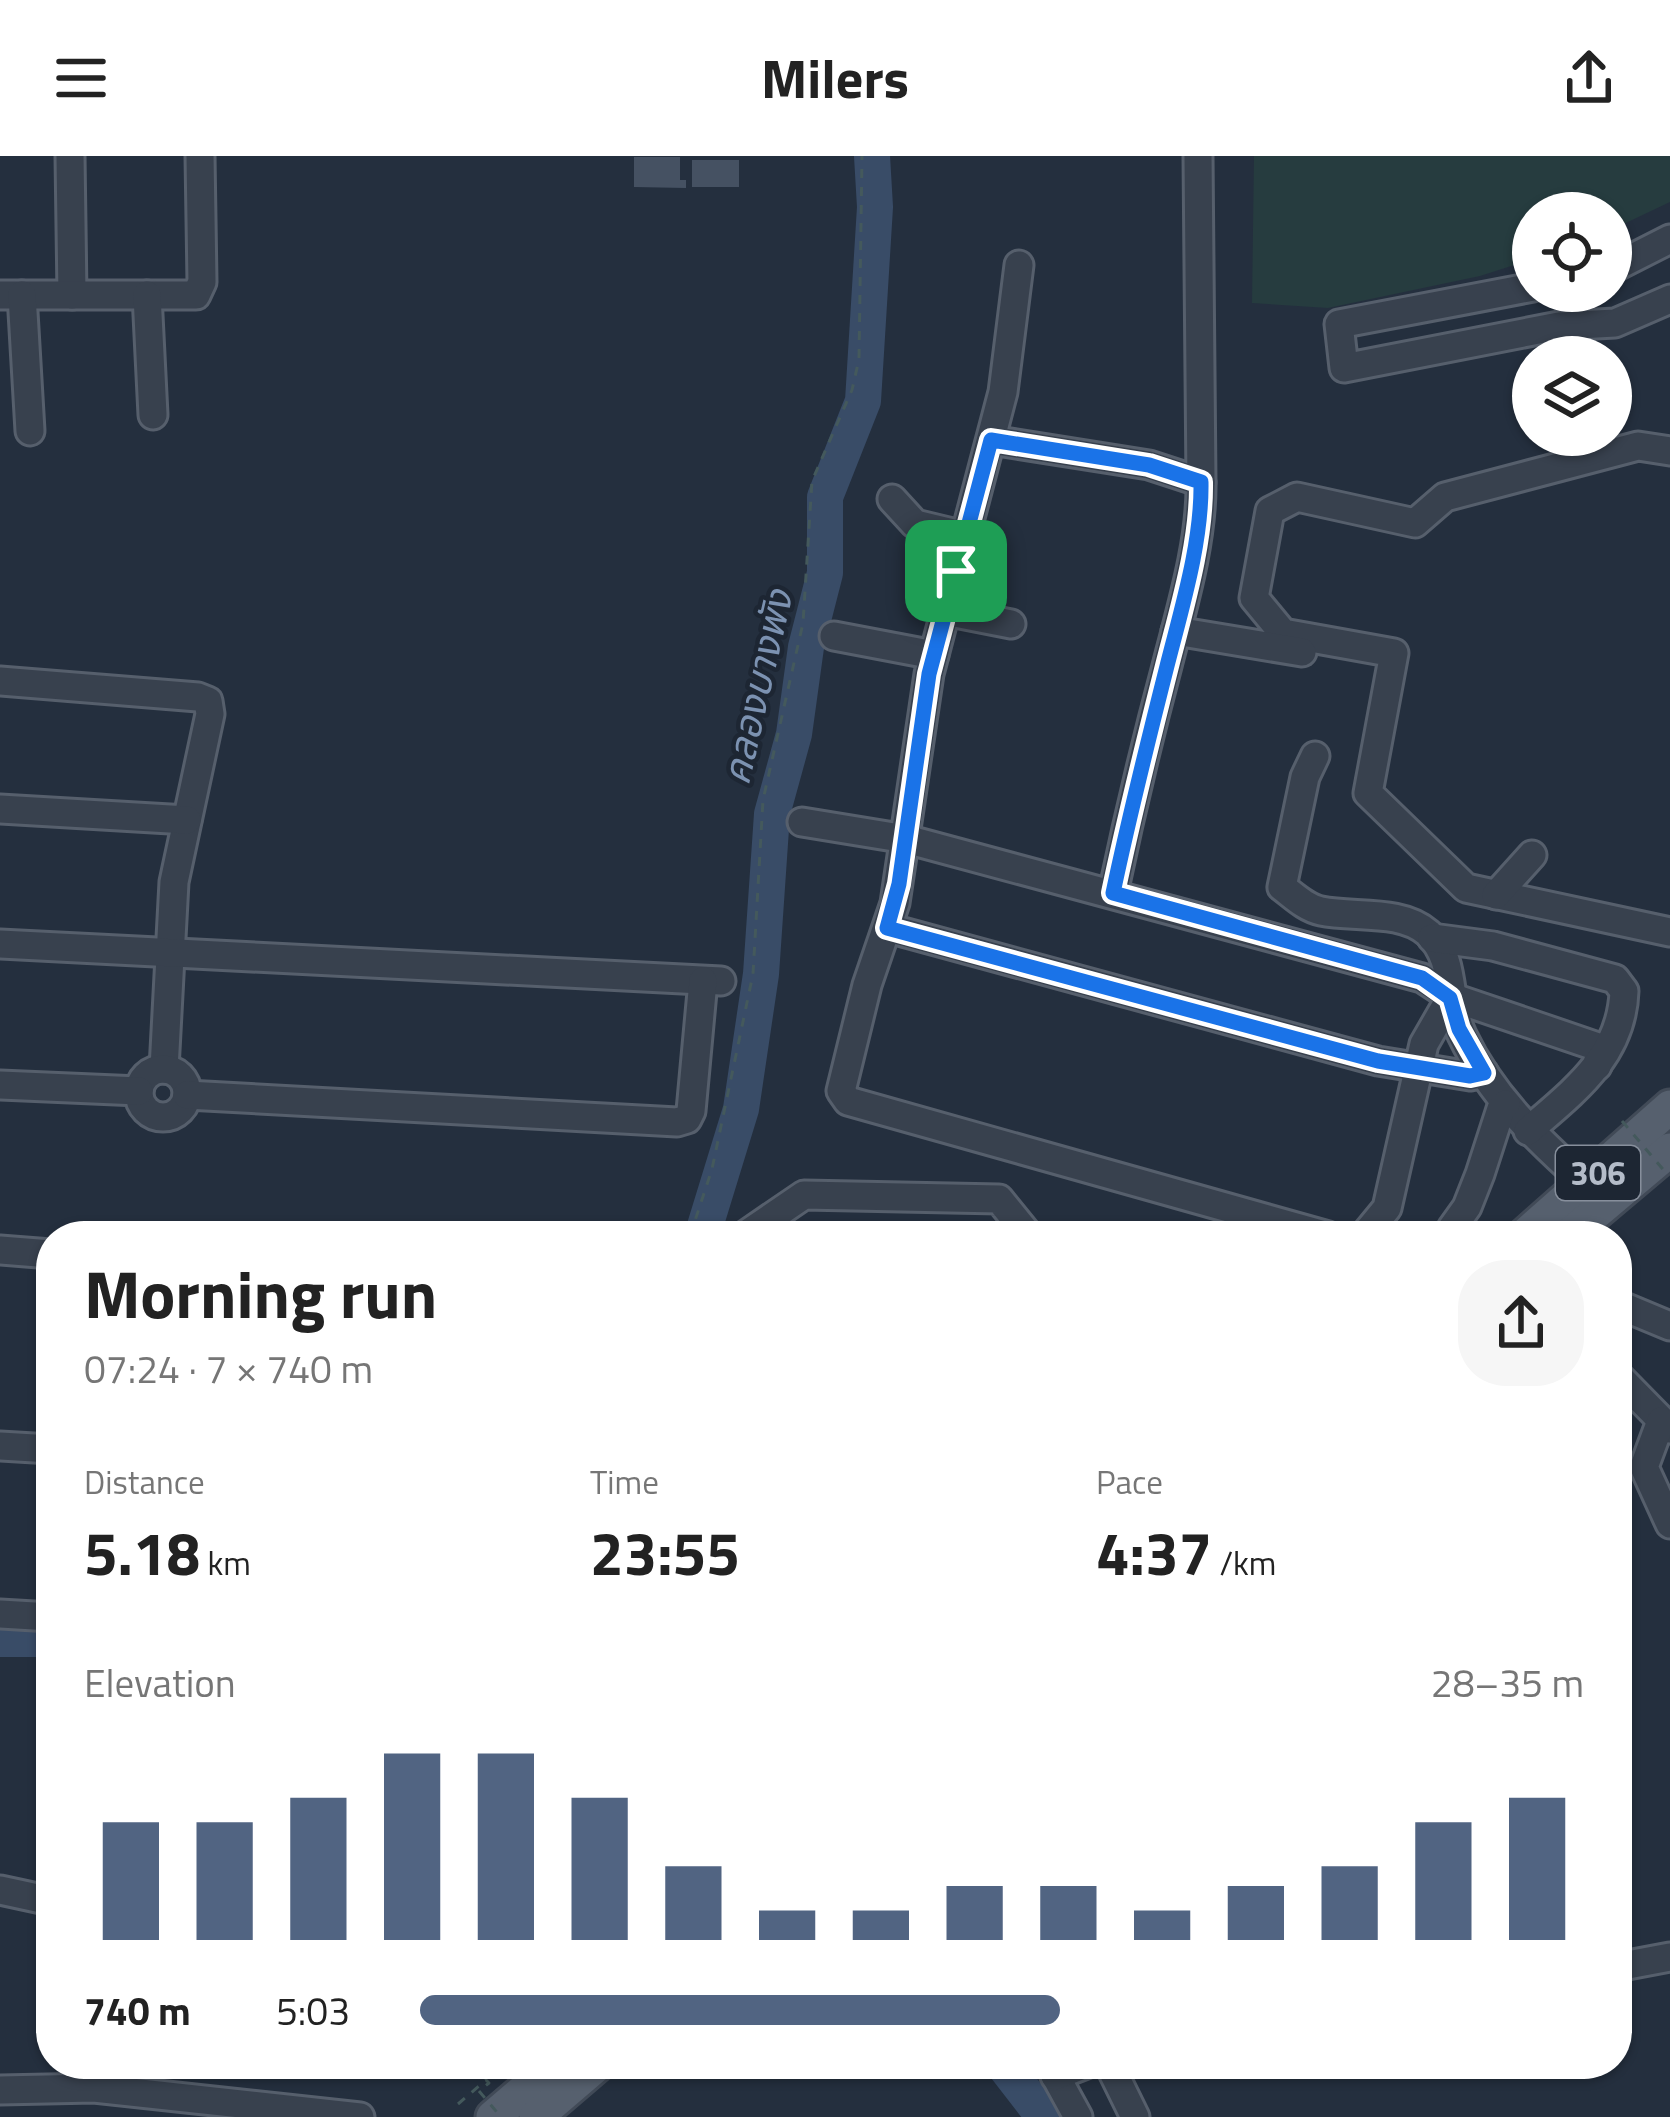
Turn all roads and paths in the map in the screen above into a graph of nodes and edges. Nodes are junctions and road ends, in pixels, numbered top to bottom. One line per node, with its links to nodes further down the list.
1 (70, 156): 9 (street)
2 (200, 156): 10 (street)
3 (862, 156): 56 (path)
4 (1198, 156): 19 (street)
5 (1670, 239): 6 (street)
6 (1632, 258)
7 (1019, 265): 17 (street)
8 (1512, 291): 14 (street)
9 (72, 295): 10 (street); 11 (street)
10 (147, 295): 15 (street)
11 (11, 296): 16 (street)
12 (1670, 299): 14 (street)
13 (1556, 312): 14 (street)
14 (1559, 326)
15 (153, 415)
16 (30, 431)
17 (991, 440): 19 (street); 21 (street)
18 (1670, 451): 36 (street)
19 (1201, 482): 24 (street)
20 (892, 499): 21 (street)
21 (965, 536): 22 (street)
22 (946, 611): 23 (street); 27 (street)
23 (1011, 624)
24 (1176, 631): 26 (street); 35 (street)
25 (834, 636): 27 (street)
26 (1314, 654)
27 (934, 655): 33 (street)
28 (0, 681): 31 (street)
29 (1315, 756): 39 (street)
30 (0, 808): 31 (street)
31 (188, 820): 41 (street)
32 (802, 822): 33 (street)
33 (906, 839): 35 (street); 37 (street)
34 (1532, 856): 36 (street)
35 (1113, 893): 42 (street)
36 (1496, 895): 38 (street)
37 (887, 928): 44 (street); 59 (street)
38 (1670, 932)
39 (1432, 938): 42 (street); 43 (street)
40 (0, 944): 41 (street)
41 (170, 950): 45 (street); 49 (street)
42 (1450, 998): 43 (street); 44 (street); 46 (street)
43 (1597, 1066): 53 (street)
44 (1417, 1067): 46 (street); 60 (street)
45 (164, 1069): 48 (street); 49 (street)
46 (1484, 1073): 50 (street)
47 (0, 1085): 48 (street)
48 (139, 1091): 49 (street)
49 (187, 1095)
50 (1506, 1104): 53 (street); 61 (street)
51 (1670, 1107): 55 (main road, 306)
52 (1622, 1121): 54 (path, bridge)
53 (1528, 1131): 55 (street)
54 (1668, 1162): 55 (main road, 306)
55 (1580, 1207): 62 (main road, 306)
56 (695, 1221)
57 (766, 1221): 58 (street)
58 (1018, 1221)
59 (1275, 1221)
60 (1376, 1221)
61 (1457, 1221)
62 (1553, 1221)
63 (0, 1250): 64 (street)
64 (36, 1252)
65 (1632, 1310): 66 (street)
66 (1670, 1326)
67 (1632, 1391): 68 (street)
68 (1665, 1425): 71 (street)
69 (0, 1446): 70 (street)
70 (36, 1448)
71 (1670, 1524)
72 (0, 1614): 73 (street)
73 (36, 1616)
74 (0, 1890): 75 (street)
75 (36, 1898)
76 (1670, 1957): 77 (street)
77 (1632, 1964)
78 (75, 2079): 84 (street)
79 (99, 2079): 86 (street)
80 (533, 2079): 88 (main road)
81 (580, 2079): 91 (main road)
82 (1057, 2079): 92 (street)
83 (1116, 2079): 93 (street)
84 (0, 2090)
85 (458, 2104): 88 (path)
86 (130, 2105): 87 (street)
87 (259, 2106): 89 (street); 90 (street)
88 (491, 2108)
89 (288, 2117)
90 (360, 2117)
91 (536, 2117)
92 (1078, 2117)
93 (1135, 2117)

